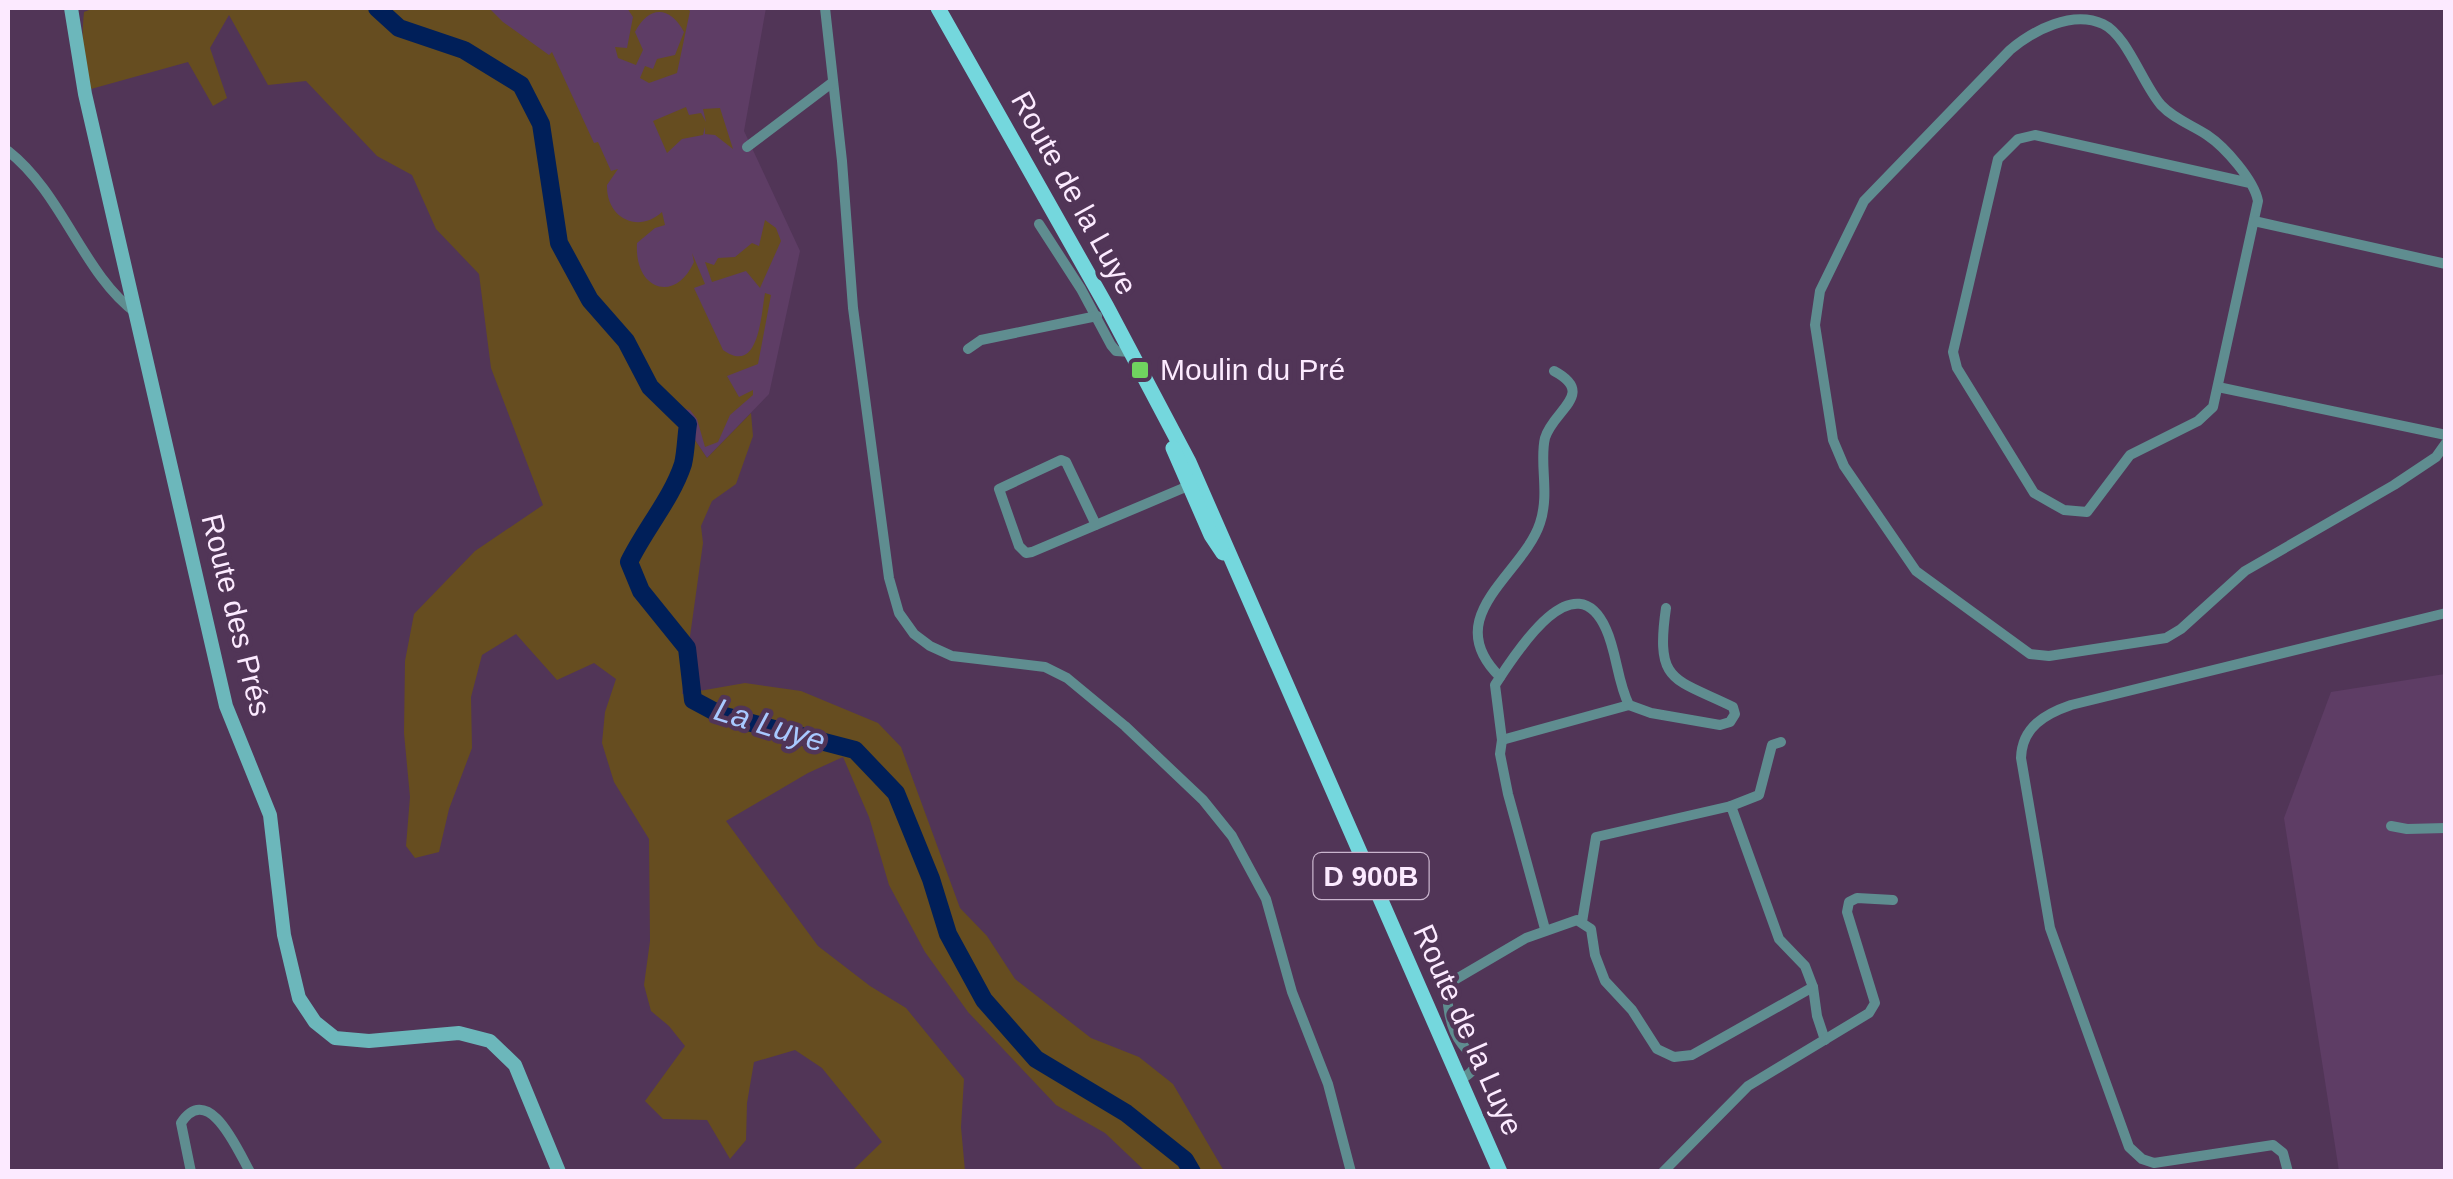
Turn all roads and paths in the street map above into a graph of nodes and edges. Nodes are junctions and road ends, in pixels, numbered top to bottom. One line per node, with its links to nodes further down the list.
1 (71, 8): 11 (street, Route des Prés)
2 (825, 8): 4 (street)
3 (938, 8): 14 (main road, Route de la Luye / D 900B)
4 (833, 82): 5 (street); 40 (street)
5 (747, 147)
6 (8, 151): 11 (street)
7 (2250, 183): 8 (street); 16 (street); 18 (street)
8 (2254, 221): 10 (street); 16 (street)
9 (1039, 224): 12 (street)
10 (2446, 264)
11 (137, 314): 39 (street, Route des Prés)
12 (1097, 316): 13 (street); 14 (street)
13 (968, 348)
14 (1130, 352): 19 (main road, Route de la Luye / D 900B)
15 (1554, 371): 23 (street)
16 (2218, 386): 17 (street)
17 (2446, 434)
18 (2446, 443)
19 (1193, 484): 20 (street); 35 (main road, Route de la Luye / D 900B)
20 (1096, 525): 20 (street)
21 (1666, 608): 24 (street)
22 (2446, 613): 42 (street)
23 (1500, 677): 24 (street); 25 (street)
24 (1629, 705): 25 (street)
25 (1502, 740): 32 (street)
26 (1780, 742): 27 (street)
27 (1731, 806): 31 (street); 33 (street)
28 (2391, 826): 29 (street)
29 (2446, 828)
30 (1892, 900): 34 (street)
31 (1582, 922): 32 (street); 33 (street)
32 (1545, 929): 35 (street)
33 (1813, 987): 34 (street)
34 (1825, 1040): 36 (street)
35 (1460, 1080): 41 (main road, Route de la Luye / D 900B)
36 (1665, 1171)
37 (191, 1172): 38 (street)
38 (250, 1172)
39 (559, 1172)
40 (1351, 1172)
41 (1500, 1172)
42 (2288, 1172)

